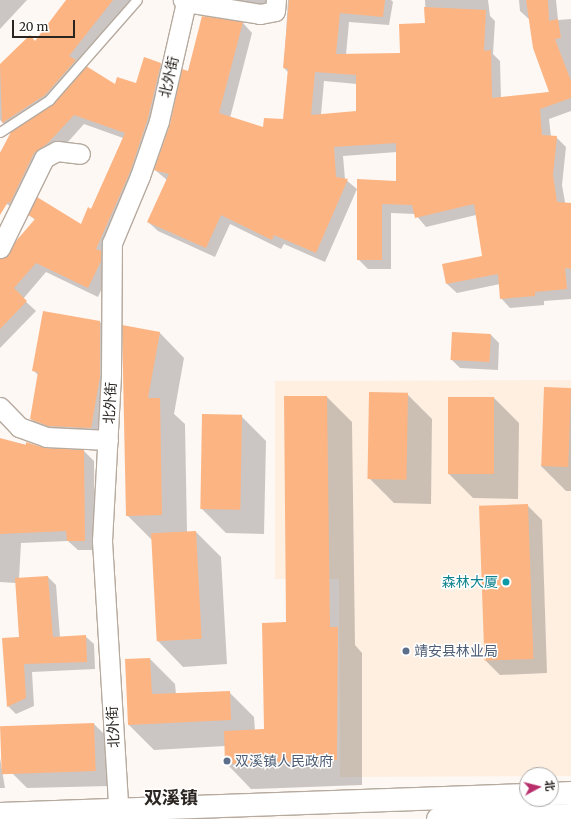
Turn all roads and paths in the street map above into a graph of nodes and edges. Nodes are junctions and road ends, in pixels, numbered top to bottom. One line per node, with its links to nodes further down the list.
1 (137, 0): 4 (lane)
2 (276, 0): 3 (street)
3 (185, 1): 8 (street, 北外街)
4 (0, 132)
5 (80, 154): 6 (street)
6 (0, 248)
7 (0, 407): 8 (street)
8 (108, 440): 13 (street, 北外街)
9 (571, 793): 10 (main road)
10 (559, 794)
11 (519, 795): 13 (main road)
12 (0, 814): 13 (main road)
13 (119, 814)
14 (571, 814): 15 (main road)
15 (438, 819)

